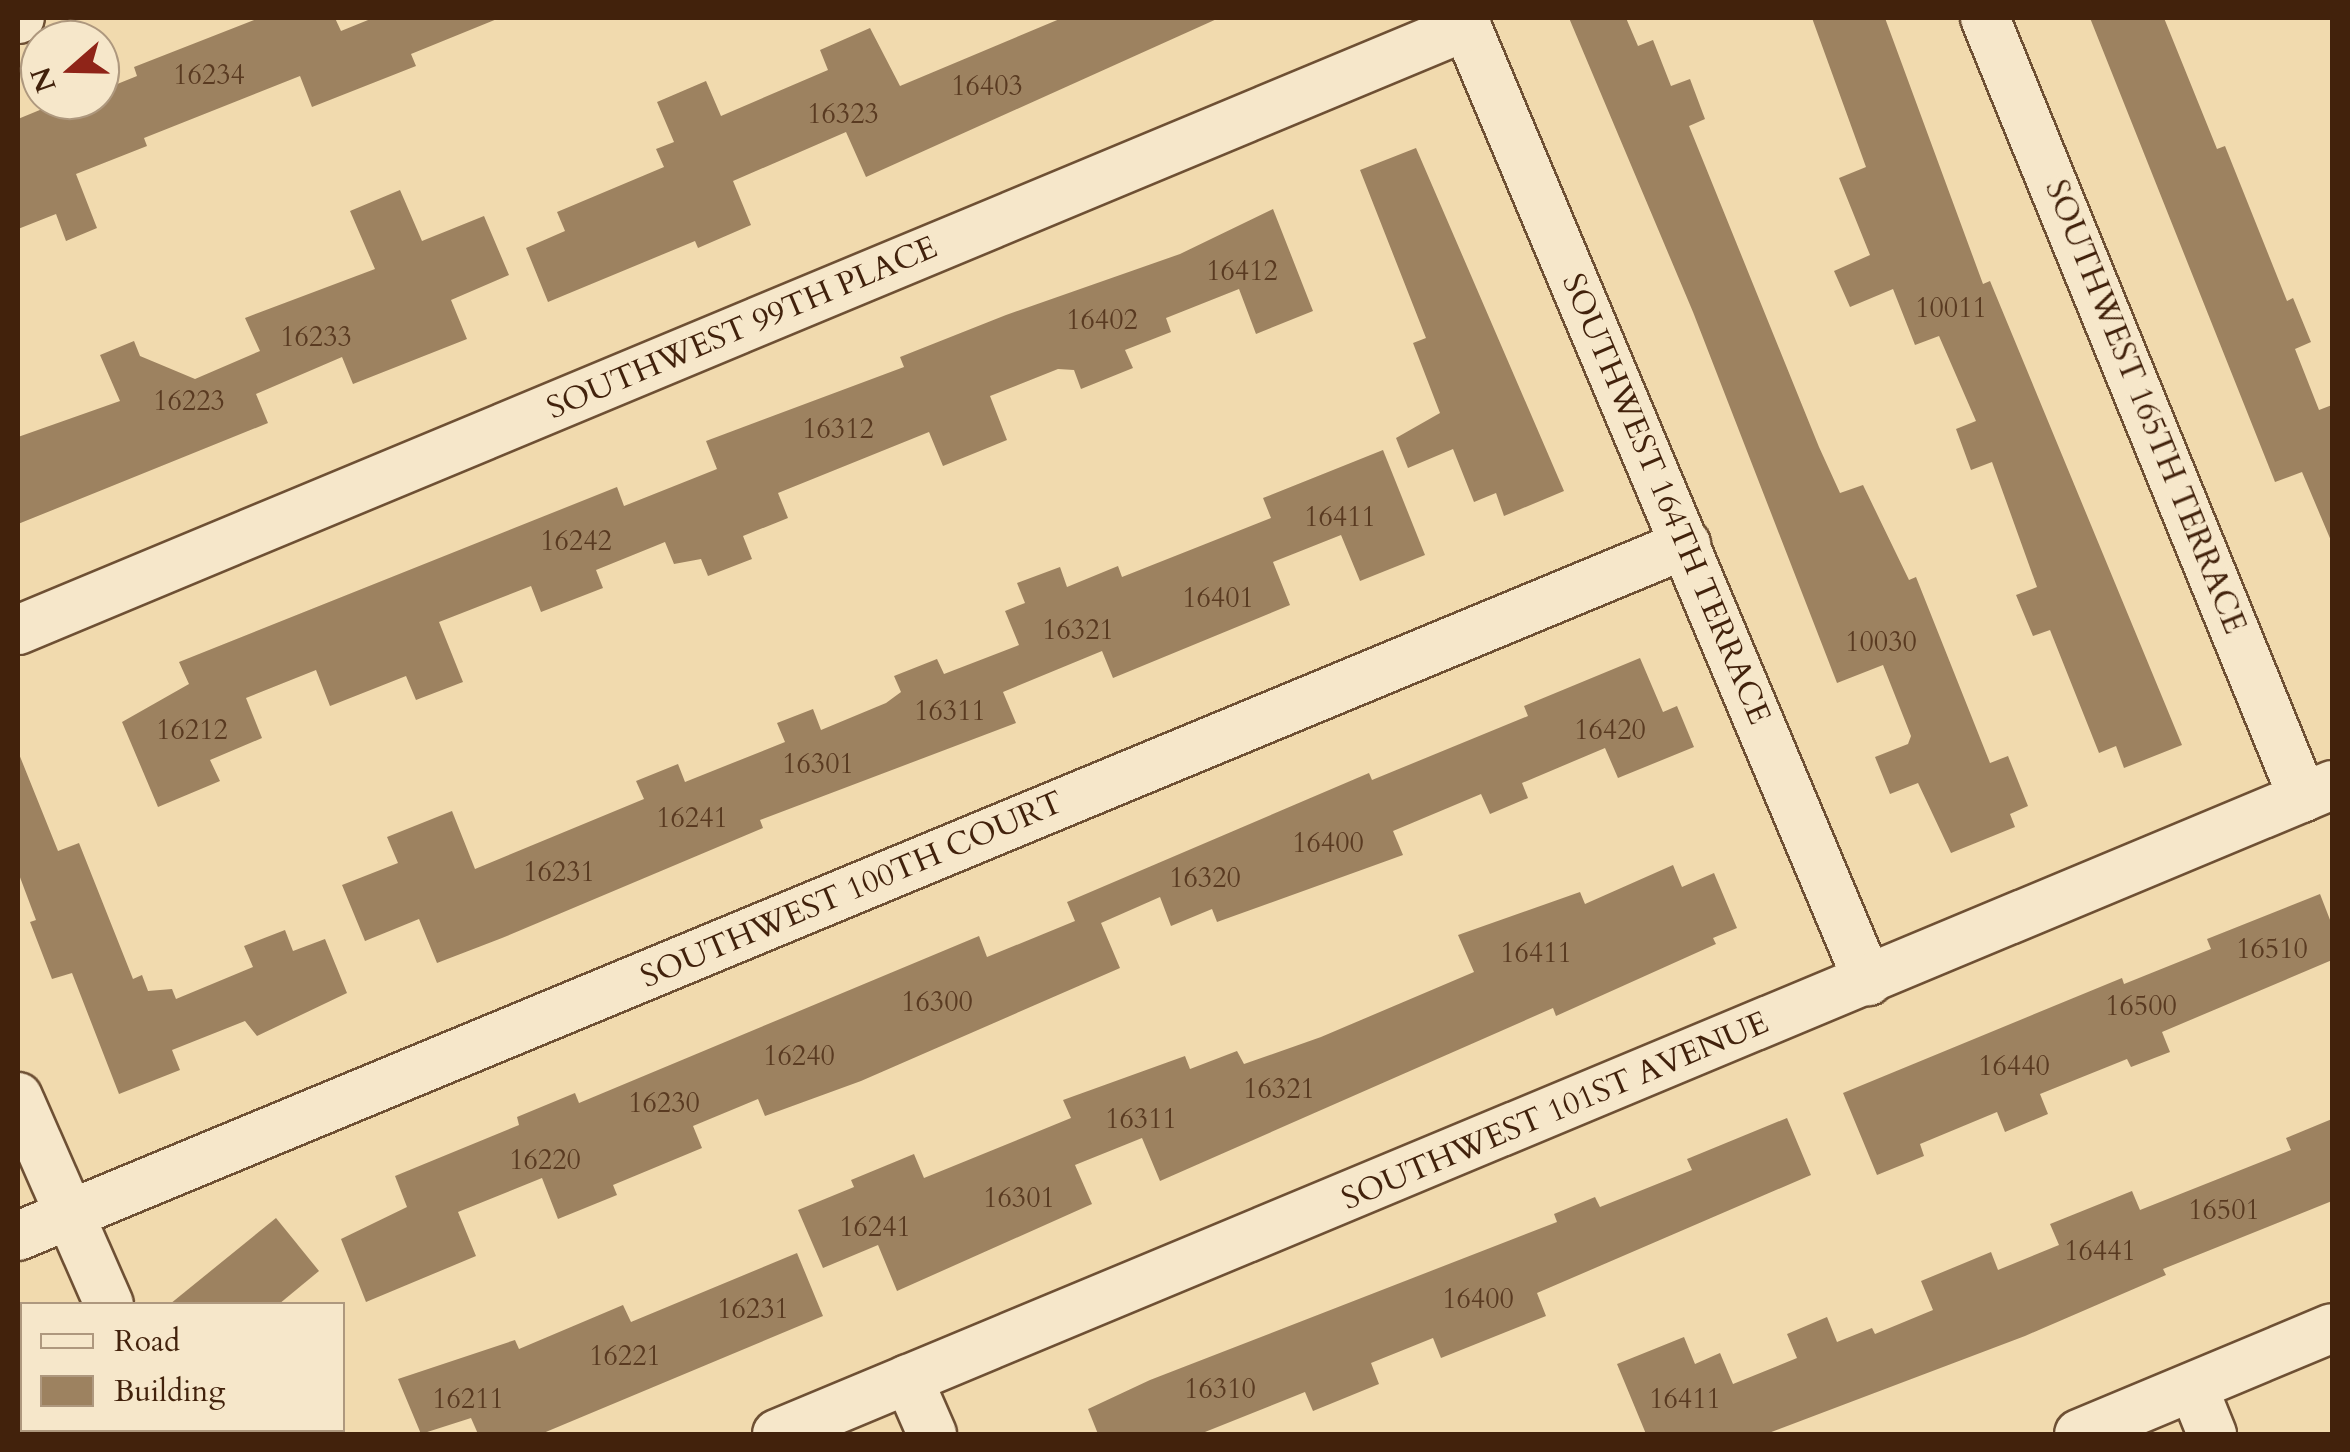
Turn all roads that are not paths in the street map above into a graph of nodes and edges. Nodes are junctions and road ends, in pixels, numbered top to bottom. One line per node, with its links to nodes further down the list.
1 (1985, 18): 5 (street, SOUTHWEST 165TH TERRACE)
2 (1465, 22): 3 (street, SOUTHWEST 164TH TERRACE); 4 (street, SOUTHWEST 99TH PLACE)
3 (1686, 544): 6 (street, SOUTHWEST 164TH TERRACE); 8 (street, SOUTHWEST 100TH COURT)
4 (18, 630)
5 (2318, 792): 6 (street, SOUTHWEST 101ST AVENUE)
6 (1868, 982): 12 (street, SOUTHWEST 101ST AVENUE)
7 (18, 1097): 8 (street)
8 (73, 1214): 9 (street, SOUTHWEST 100TH COURT); 10 (street)
9 (18, 1236)
10 (108, 1302)
11 (2332, 1328): 13 (street)
12 (908, 1380): 14 (street, SOUTHWEST 101ST AVENUE); 15 (street)
13 (2193, 1387): 16 (street); 17 (street)
14 (776, 1434)
15 (932, 1434)
16 (2079, 1434)
17 (2212, 1434)

